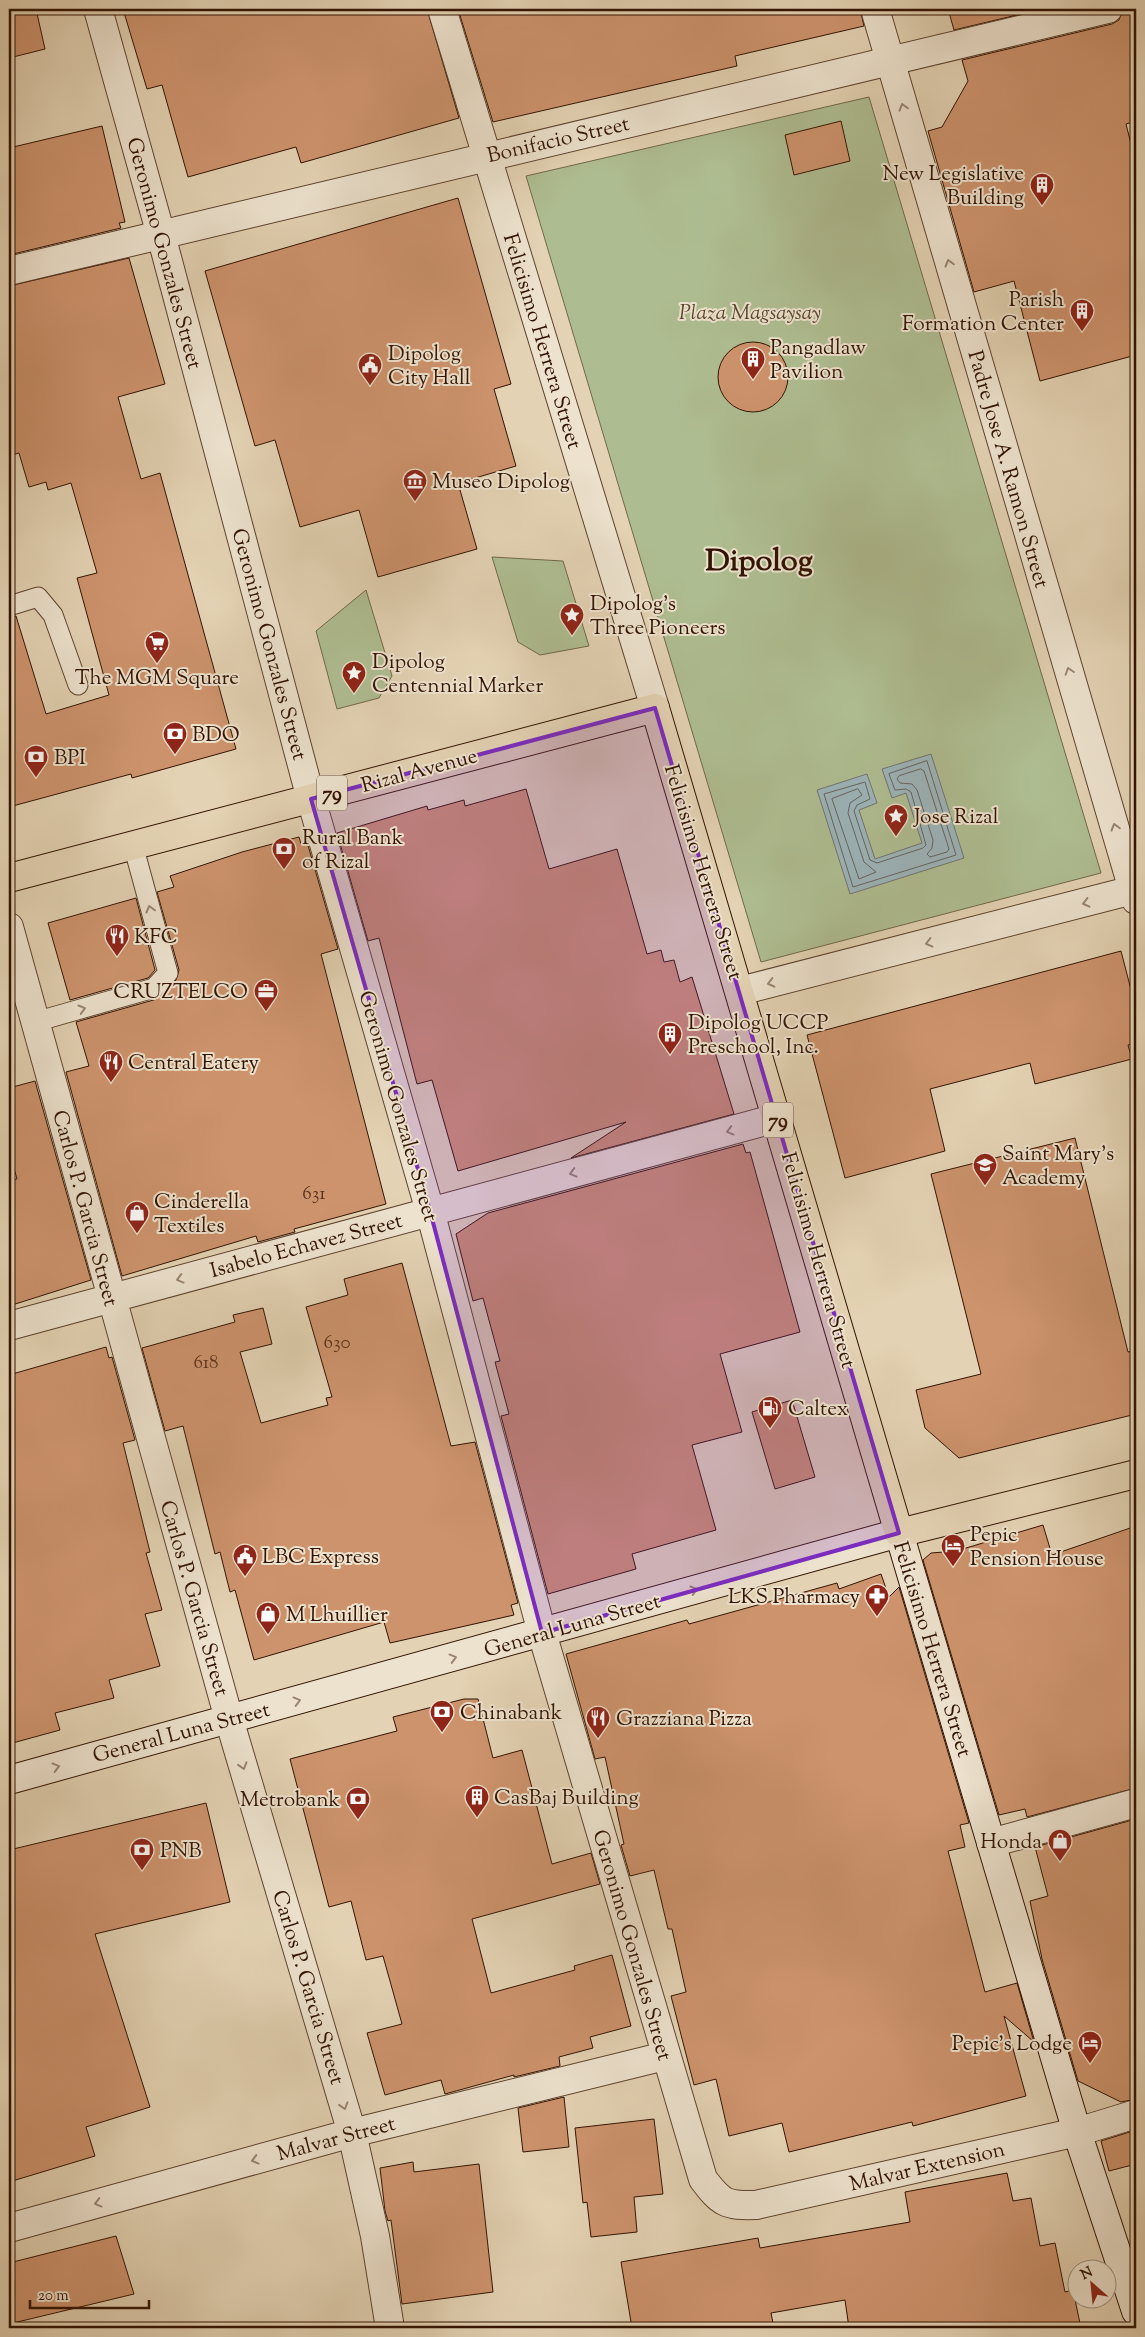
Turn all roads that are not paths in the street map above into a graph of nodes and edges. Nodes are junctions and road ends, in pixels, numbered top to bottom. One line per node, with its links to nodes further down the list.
1 (98, 9): 7 (street, Geronimo Gonzales Street)
2 (442, 9): 6 (street, Felicisimo Herrera Street)
3 (876, 9): 5 (street, Padre Jose A. Ramon Street)
4 (1108, 9): 5 (street, Bonifacio Street)
5 (890, 61): 6 (street, Bonifacio Street); 15 (street, Padre Jose A. Ramon Street, one-way to 5)
6 (487, 156): 7 (street, Bonifacio Street); 11 (street, Felicisimo Herrera Street)
7 (161, 235): 8 (street, Bonifacio Street); 12 (street, Geronimo Gonzales Street)
8 (9, 271)
9 (9, 606): 10 (lane)
10 (78, 685)
11 (655, 708): 12 (main road, Rizal Avenue / 79); 17 (main road, Felicisimo Herrera Street / 79)
12 (311, 799): 13 (main road, Rizal Avenue / 79); 20 (street, Geronimo Gonzales Street)
13 (133, 845): 14 (main road, Rizal Avenue / 79); 18 (lane, one-way to 13)
14 (9, 878)
15 (1135, 895): 17 (street, one-way to 17)
16 (9, 927): 18 (street, Carlos P. Garcia Street)
17 (740, 991): 19 (main road, Felicisimo Herrera Street / 79)
18 (35, 1022): 21 (street, Carlos P. Garcia Street)
19 (777, 1118): 20 (street, Isabelo Echavez Street, one-way to 20); 24 (main road, Felicisimo Herrera Street / 79)
20 (430, 1211): 21 (street, Isabelo Echavez Street, one-way to 21); 25 (street, Geronimo Gonzales Street)
21 (110, 1298): 22 (street, Isabelo Echavez Street); 26 (street, Carlos P. Garcia Street)
22 (9, 1326)
23 (1136, 1474): 24 (main road, General Luna Street)
24 (899, 1533): 25 (street, General Luna Street, one-way to 24); 29 (street, Felicisimo Herrera Street)
25 (542, 1633): 26 (street, General Luna Street, one-way to 25); 30 (street, Geronimo Gonzales Street)
26 (229, 1719): 27 (street, General Luna Street, one-way to 26); 33 (street, Carlos P. Garcia Street, one-way to 33)
27 (9, 1780)
28 (1136, 1804): 29 (street)
29 (991, 1842): 32 (street, Felicisimo Herrera Street)
30 (665, 2056): 33 (street, Malvar Street); 34 (street, Geronimo Gonzales Street)
31 (1136, 2114): 32 (street, Malvar Extension)
32 (1077, 2132): 34 (street, Malvar Extension); 36 (street, Felicisimo Herrera Street)
33 (352, 2133): 35 (street, Malvar Street, one-way to 35); 37 (street, Carlos P. Garcia Street)
34 (717, 2198)
35 (9, 2228)
36 (1136, 2311)
37 (390, 2328)

